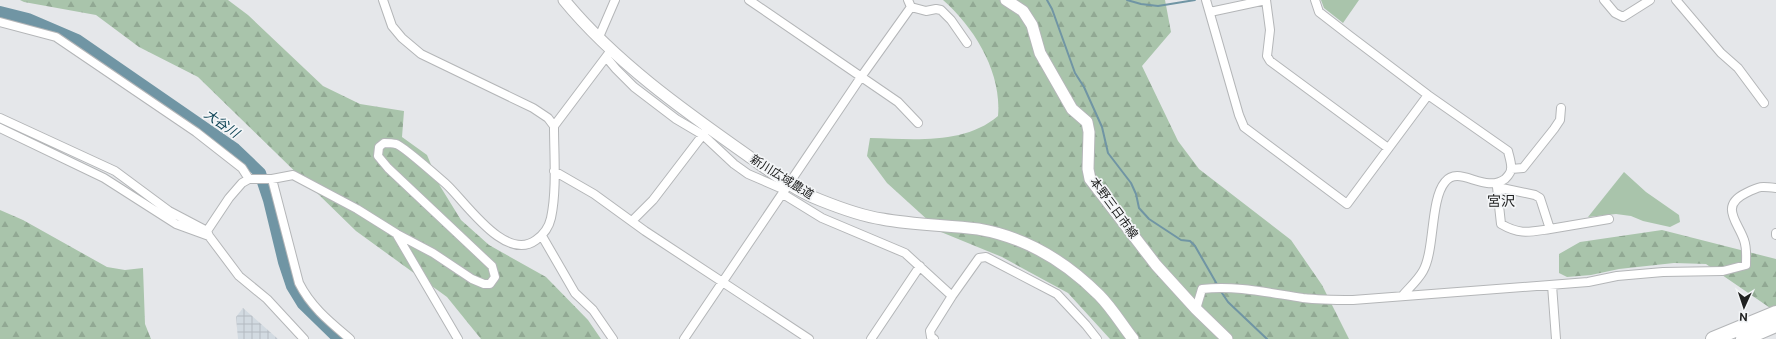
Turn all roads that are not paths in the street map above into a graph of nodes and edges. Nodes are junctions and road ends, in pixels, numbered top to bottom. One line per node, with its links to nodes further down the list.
1 (383, 0): 24 (street)
2 (564, 0): 15 (street, 新川広域農道)
3 (615, 0): 15 (street)
4 (749, 0): 18 (street)
5 (1006, 0): 46 (street, 本野三日市線)
6 (1206, 0): 13 (street)
7 (1266, 0): 13 (street); 27 (street)
8 (1315, 0): 19 (street)
9 (1604, 0): 10 (street)
10 (1650, 0)
11 (1676, 0): 20 (street)
12 (909, 3): 16 (street); 18 (street)
13 (1210, 12): 27 (street)
14 (0, 22): 30 (street)
15 (599, 36): 17 (street, 新川広域農道)
16 (967, 43)
17 (609, 53): 24 (street); 26 (street, 新川広域農道)
18 (861, 77): 23 (street); 34 (street)
19 (1428, 95): 27 (street); 28 (street)
20 (1764, 103)
21 (1561, 108): 28 (street)
22 (0, 118): 38 (street)
23 (918, 123)
24 (554, 126): 29 (street)
25 (0, 128): 38 (street)
26 (706, 132): 34 (street, 新川広域農道); 34 (street); 36 (street)
27 (1388, 148)
28 (1511, 169): 32 (street)
29 (554, 171): 36 (street); 40 (street)
30 (249, 179): 31 (street); 38 (street)
31 (272, 179): 39 (street); 50 (street)
32 (1497, 185): 37 (street); 37 (street); 44 (street)
33 (1776, 188): 43 (street)
34 (786, 189): 41 (street); 42 (street); 58 (street, 新川広域農道)
35 (1609, 219): 37 (street)
36 (632, 221): 42 (street)
37 (1550, 230)
38 (208, 234): 49 (street)
39 (397, 234): 40 (street); 51 (street)
40 (542, 236): 52 (street)
41 (920, 266): 45 (street); 55 (street)
42 (723, 282): 53 (street); 54 (street)
43 (1552, 285): 44 (street); 60 (street)
44 (1403, 295): 46 (street)
45 (952, 296): 56 (street); 57 (street)
46 (1196, 309): 59 (street, 本野三日市線)
47 (1776, 313): 61 (highway)
48 (1776, 326): 62 (highway)
49 (304, 339)
50 (350, 339)
51 (458, 339)
52 (613, 339)
53 (684, 339)
54 (809, 339)
55 (871, 339)
56 (934, 339)
57 (1097, 339)
58 (1133, 339)
59 (1227, 339)
60 (1556, 339)
61 (1712, 339)
62 (1743, 339)

